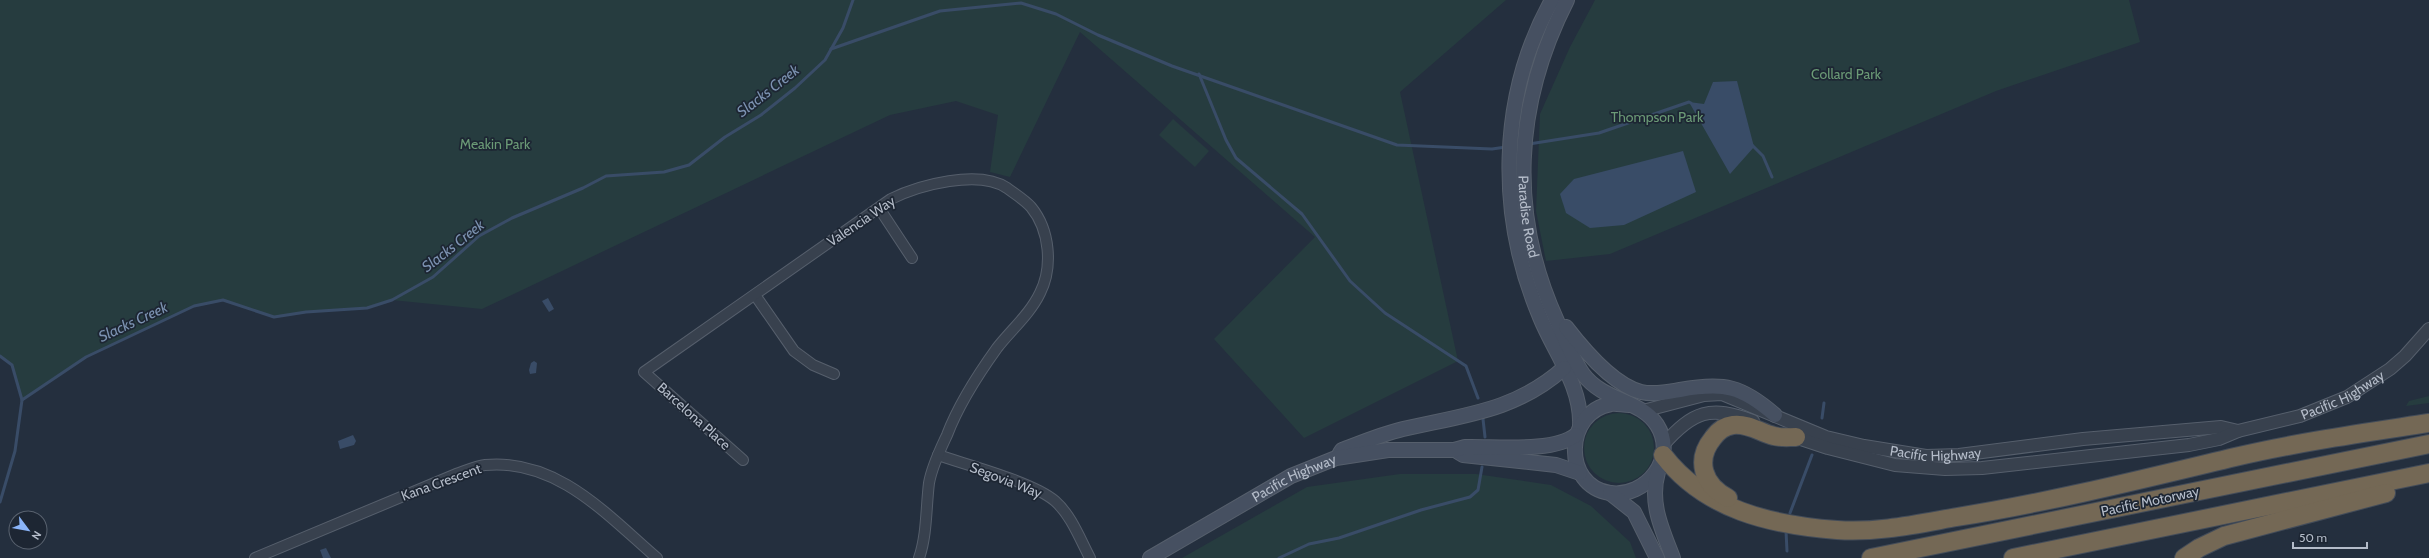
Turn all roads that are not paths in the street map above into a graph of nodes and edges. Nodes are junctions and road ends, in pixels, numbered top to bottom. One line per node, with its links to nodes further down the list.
1 (1552, 0): 3 (main road, Paradise Road)
2 (1567, 0): 3 (main road, Paradise Road)
3 (1519, 122): 7 (main road, Paradise Road); 9 (main road, Paradise Road)
4 (879, 208): 5 (street); 6 (street, Valencia Way); 21 (street, Valencia Way)
5 (912, 258)
6 (755, 295): 10 (street, Valencia Way); 11 (street)
7 (1551, 310): 12 (main road, Paradise Road); 14 (main road)
8 (2429, 330): 17 (street, Pacific Highway)
9 (1564, 368): 16 (main road, Paradise Road); 23 (main road)
10 (644, 372): 24 (street, Barcelona Place)
11 (834, 374)
12 (1629, 405): 13 (main road); 16 (main road)
13 (1643, 411): 14 (street, Pacific Highway); 22 (main road)
14 (1775, 415): 17 (street, Pacific Highway)
15 (2429, 423): 29 (highway)
16 (1578, 431): 20 (main road, Pacific Highway); 25 (main road)
17 (2238, 431): 18 (street, Pacific Highway)
18 (1796, 437): 22 (street, Pacific Highway); 29 (highway)
19 (2429, 444): 37 (highway, Pacific Motorway)
20 (1454, 450): 23 (main road, Pacific Highway); 25 (main road, Pacific Highway)
21 (938, 455): 32 (street, Valencia Way); 33 (street, Segovia Way)
22 (1662, 456): 28 (main road); 29 (highway); 36 (main road)
23 (1336, 458): 34 (main road, Pacific Highway)
24 (743, 460)
25 (1580, 473): 28 (main road)
26 (2429, 473): 38 (highway, Pacific Motorway)
27 (2429, 481): 39 (highway)
28 (1610, 493): 35 (main road)
29 (1752, 514)
30 (256, 558): 31 (street, Kana Crescent)
31 (656, 558)
32 (919, 558)
33 (1090, 558)
34 (1150, 558)
35 (1657, 558)
36 (1673, 558)
37 (1871, 558)
38 (2013, 558)
39 (2184, 558)

